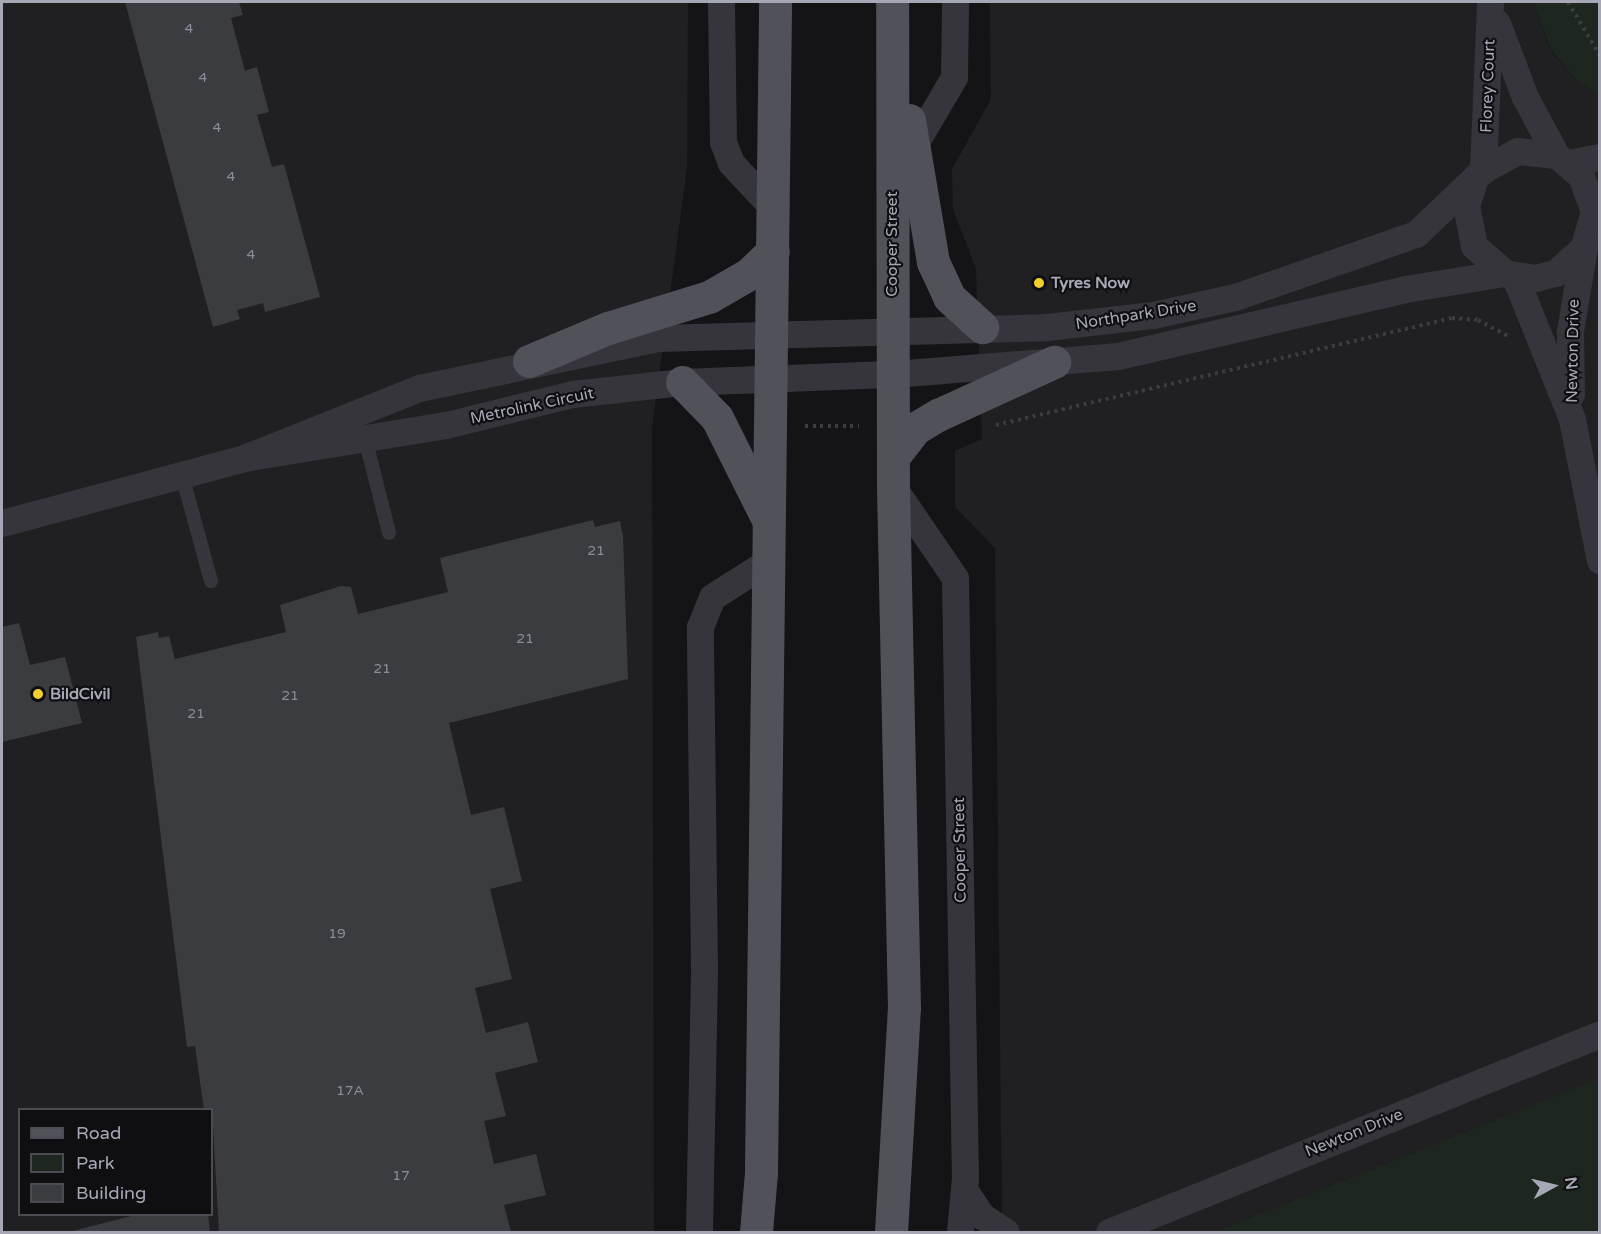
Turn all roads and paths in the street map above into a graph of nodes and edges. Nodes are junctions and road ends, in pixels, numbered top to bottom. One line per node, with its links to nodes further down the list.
1 (721, 2): 12 (street)
2 (775, 2): 12 (main road)
3 (892, 2): 8 (main road); 17 (main road, Cooper Street)
4 (955, 2): 8 (street)
5 (1490, 2): 10 (street, Florey Court); 11 (street, Florey Court)
6 (1568, 2): 7 (path)
7 (1599, 56)
8 (913, 147): 16 (main road)
9 (1599, 157): 10 (street)
10 (1562, 159): 11 (street); 13 (street)
11 (1478, 177): 15 (street); 16 (street, Northpark Drive)
12 (775, 210): 14 (main road)
13 (1592, 233): 15 (street); 25 (street, Newton Drive)
14 (773, 250): 18 (main road); 20 (main road)
15 (1510, 275): 21 (street); 25 (street, Newton Drive)
16 (982, 327): 17 (street, Northpark Drive)
17 (892, 328): 18 (street, Northpark Drive); 22 (main road, Cooper Street)
18 (770, 333): 20 (street, Metrolink Circuit); 24 (main road)
19 (1516, 334): 28 (path)
20 (530, 361): 30 (street, Metrolink Circuit)
21 (1054, 362): 22 (street); 31 (main road)
22 (894, 374): 24 (street, Metrolink Circuit); 31 (main road, Cooper Street)
23 (682, 382): 24 (street, Metrolink Circuit); 29 (street, Metrolink Circuit); 33 (main road)
24 (770, 382): 33 (main road)
25 (1572, 419): 36 (street, Newton Drive)
26 (805, 426): 27 (path)
27 (859, 426)
28 (992, 426)
29 (365, 438): 30 (street, Metrolink Circuit); 35 (lane)
30 (244, 458): 32 (street, Metrolink Circuit)
31 (893, 472): 40 (street, Cooper Street); 43 (main road, Cooper Street)
32 (182, 475): 34 (street, Metrolink Circuit); 38 (lane)
33 (767, 518): 37 (main road)
34 (2, 523)
35 (389, 533)
36 (1599, 560)
37 (767, 562): 41 (street); 42 (main road)
38 (211, 581)
39 (1599, 1034): 46 (street, Newton Drive)
40 (965, 1191): 44 (street, Cooper Street); 45 (street)
41 (699, 1233)
42 (756, 1233)
43 (891, 1233)
44 (960, 1233)
45 (1006, 1233)
46 (1110, 1233)

